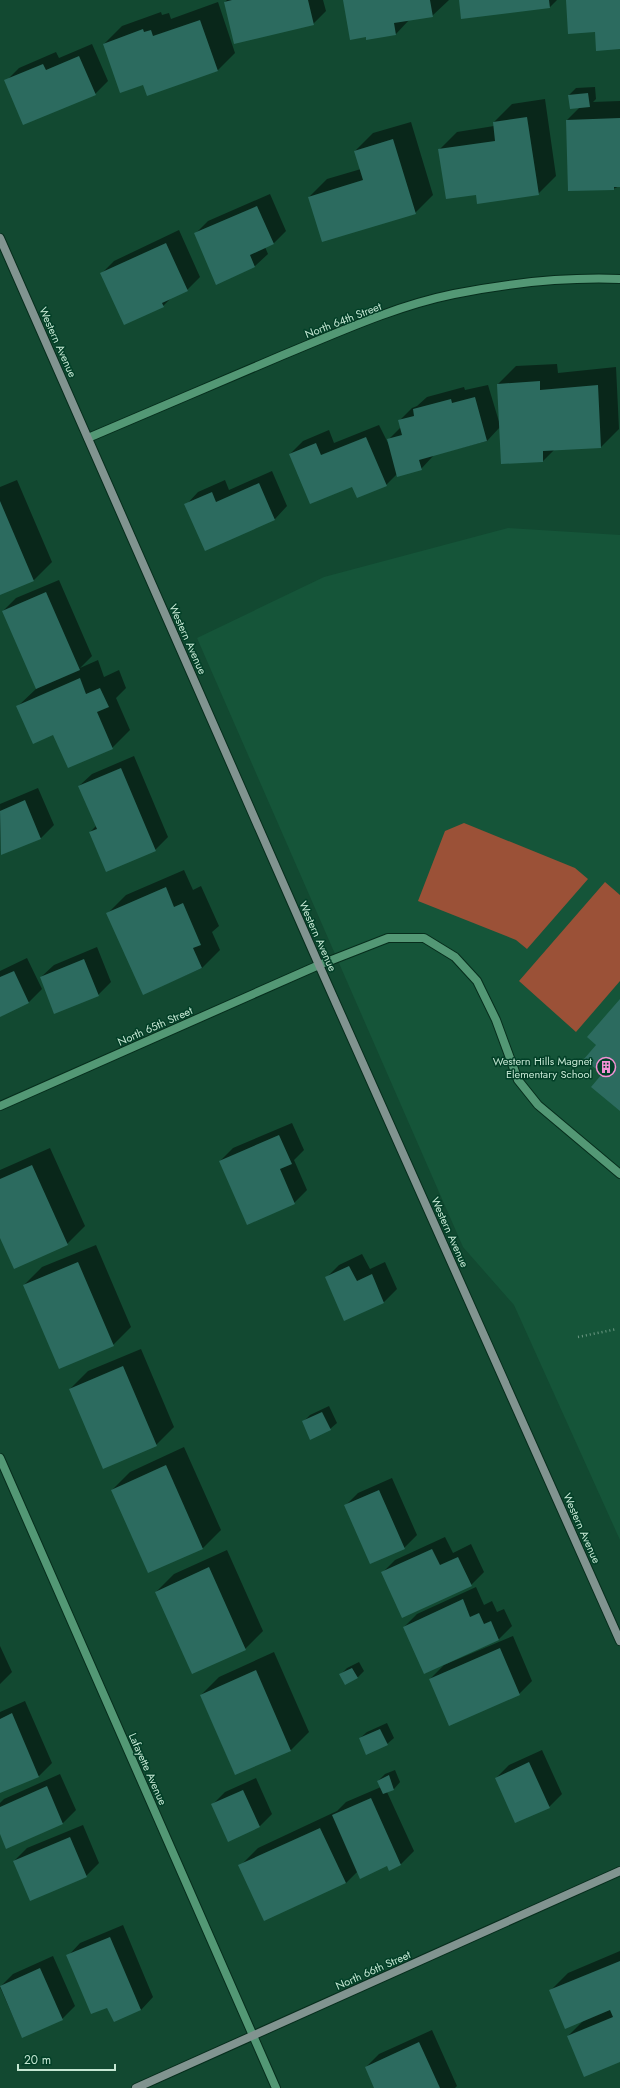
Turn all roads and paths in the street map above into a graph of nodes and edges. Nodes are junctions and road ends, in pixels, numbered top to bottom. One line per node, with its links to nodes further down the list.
1 (0, 238): 3 (street, Western Avenue)
2 (620, 279): 3 (street, North 64th Street)
3 (88, 438): 4 (street, Western Avenue)
4 (319, 965): 5 (street, North 65th Street); 6 (street, North 65th Street); 10 (street, Western Avenue)
5 (0, 1106)
6 (620, 1174)
7 (617, 1328): 8 (path)
8 (578, 1337)
9 (0, 1458): 12 (street, Lafayette Avenue)
10 (620, 1641)
11 (620, 1871): 12 (street, North 66th Street)
12 (253, 2036): 13 (street, North 66th Street); 14 (street, Lafayette Avenue)
13 (136, 2088)
14 (276, 2088)

